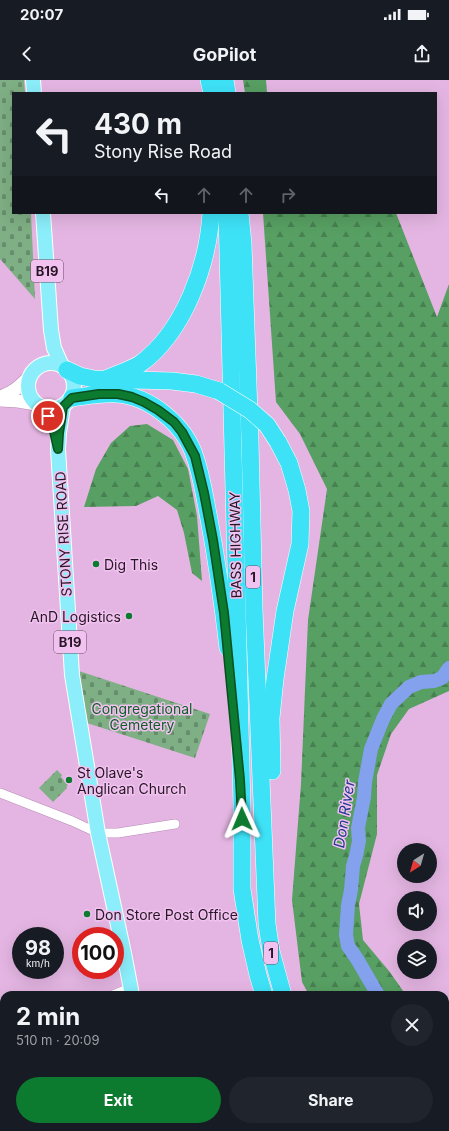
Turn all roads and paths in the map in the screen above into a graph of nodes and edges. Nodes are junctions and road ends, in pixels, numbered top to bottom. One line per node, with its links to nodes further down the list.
1 (33, 80): 5 (main road)
2 (201, 80): 6 (highway)
3 (209, 80): 7 (highway)
4 (225, 80): 8 (highway)
5 (34, 92)
6 (203, 92)
7 (212, 92)
8 (227, 92)
9 (43, 214): 13 (main road, B19)
10 (212, 214): 17 (highway)
11 (227, 214): 23 (highway, BASS HIGHWAY / 1)
12 (240, 214): 26 (highway, BASS HIGHWAY / 1)
13 (51, 330): 14 (main road, B19); 15 (main road, B19)
14 (41, 365): 15 (main road); 16 (main road, B19)
15 (64, 368): 17 (highway); 19 (main road, B19)
16 (30, 376): 18 (main road); 20 (main road, B19)
17 (106, 379): 26 (highway, bridge)
18 (0, 399): 20 (main road)
19 (68, 402): 20 (main road); 21 (main road, STONY RISE ROAD / B19); 23 (highway)
20 (40, 407): 21 (main road, STONY RISE ROAD / B19)
21 (58, 449): 25 (main road, STONY RISE ROAD / B19)
22 (0, 793): 25 (street)
23 (242, 806): 28 (highway, BASS HIGHWAY / 1)
24 (175, 824): 25 (street)
25 (98, 833): 27 (main road, B19)
26 (267, 909): 29 (highway, BASS HIGHWAY / 1)
27 (131, 991)
28 (263, 991)
29 (282, 991)

